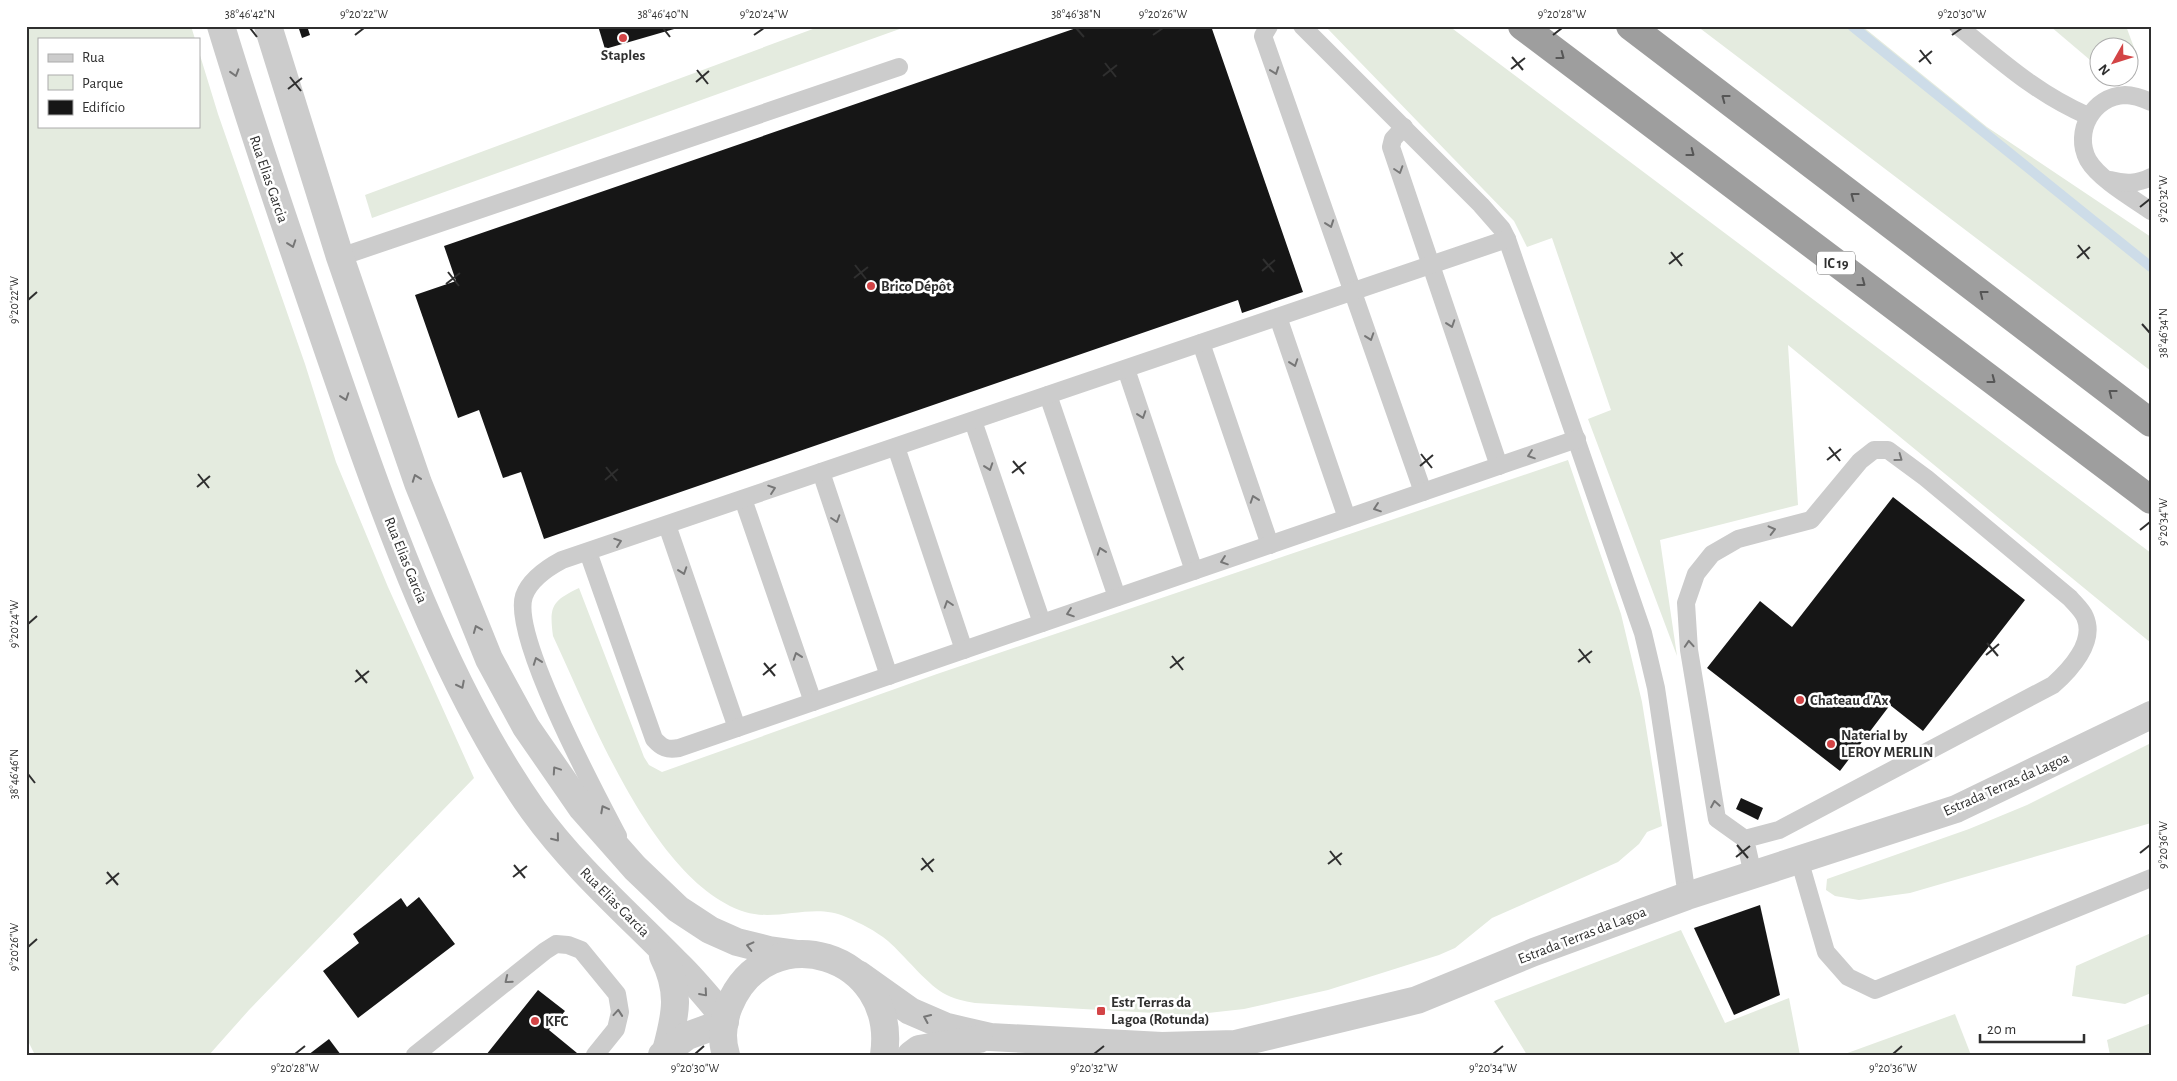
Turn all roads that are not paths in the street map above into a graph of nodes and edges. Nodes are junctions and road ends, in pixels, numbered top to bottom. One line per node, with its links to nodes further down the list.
1 (221, 26): 50 (street, Rua Elias Garcia, one-way to 50)
2 (268, 26): 16 (street)
3 (1269, 26): 18 (lane, one-way to 18)
4 (1302, 26): 11 (lane)
5 (1522, 26): 31 (highway, IC 19, one-way to 31)
6 (1630, 26): 24 (highway, one-way to 6)
7 (1958, 26): 10 (lane)
8 (899, 67): 16 (lane)
9 (2147, 97): 10 (lane)
10 (2088, 116): 13 (lane)
11 (1404, 128): 15 (lane); 17 (lane, one-way to 17)
12 (2151, 177): 13 (lane)
13 (2107, 179): 14 (lane)
14 (2151, 211)
15 (1507, 239): 17 (lane); 25 (lane)
16 (340, 257): 46 (street, one-way to 16)
17 (1430, 265): 18 (lane); 27 (lane, one-way to 27)
18 (1354, 291): 19 (lane); 29 (lane, one-way to 29)
19 (1278, 317): 20 (lane); 32 (lane, one-way to 32)
20 (1201, 344): 21 (lane); 34 (lane, one-way to 20)
21 (1126, 369): 22 (lane); 36 (lane, one-way to 36)
22 (1048, 395): 23 (lane); 37 (lane, one-way to 22)
23 (973, 421): 26 (lane); 38 (lane, one-way to 38)
24 (2151, 423)
25 (1577, 439): 27 (lane, one-way to 27); 49 (lane)
26 (896, 447): 28 (lane); 39 (lane, one-way to 26)
27 (1499, 466): 29 (lane)
28 (821, 472): 30 (lane, one-way to 28); 40 (lane, one-way to 40)
29 (1423, 492): 32 (lane, one-way to 32)
30 (743, 499): 33 (lane); 41 (lane, one-way to 30)
31 (2151, 500)
32 (1347, 518): 34 (lane)
33 (667, 525): 35 (lane, one-way to 33); 43 (lane, one-way to 43)
34 (1270, 545): 36 (lane, one-way to 36)
35 (588, 552): 43 (lane); 46 (lane, one-way to 35)
36 (1194, 571): 37 (lane)
37 (1117, 597): 38 (lane, one-way to 38)
38 (1042, 623): 39 (lane)
39 (964, 650): 40 (lane)
40 (889, 676): 41 (lane)
41 (813, 702): 43 (lane)
42 (2151, 715): 45 (street, Estrada Terras da Lagoa)
43 (737, 728)
44 (1745, 838): 44 (lane, one-way to 44); 47 (lane)
45 (1798, 859): 47 (street, Estrada Terras da Lagoa); 48 (lane)
46 (635, 868): 51 (street, one-way to 46)
47 (1752, 875): 49 (street, Estrada Terras da Lagoa)
48 (2151, 878)
49 (1687, 896): 54 (street, Estrada Terras da Lagoa)
50 (651, 938): 53 (street, Rua Elias Garcia, one-way to 53); 55 (street)
51 (798, 954): 52 (street, Estrada Terras da Lagoa); 53 (street)
52 (858, 974): 54 (street, Estrada Terras da Lagoa, one-way to 52); 59 (street)
53 (725, 1020): 55 (street); 58 (street)
54 (990, 1037): 60 (street, Estrada Terras da Lagoa)
55 (664, 1053)
56 (415, 1055): 57 (lane, one-way to 56)
57 (595, 1055)
58 (726, 1055)
59 (884, 1055)
60 (911, 1055)

